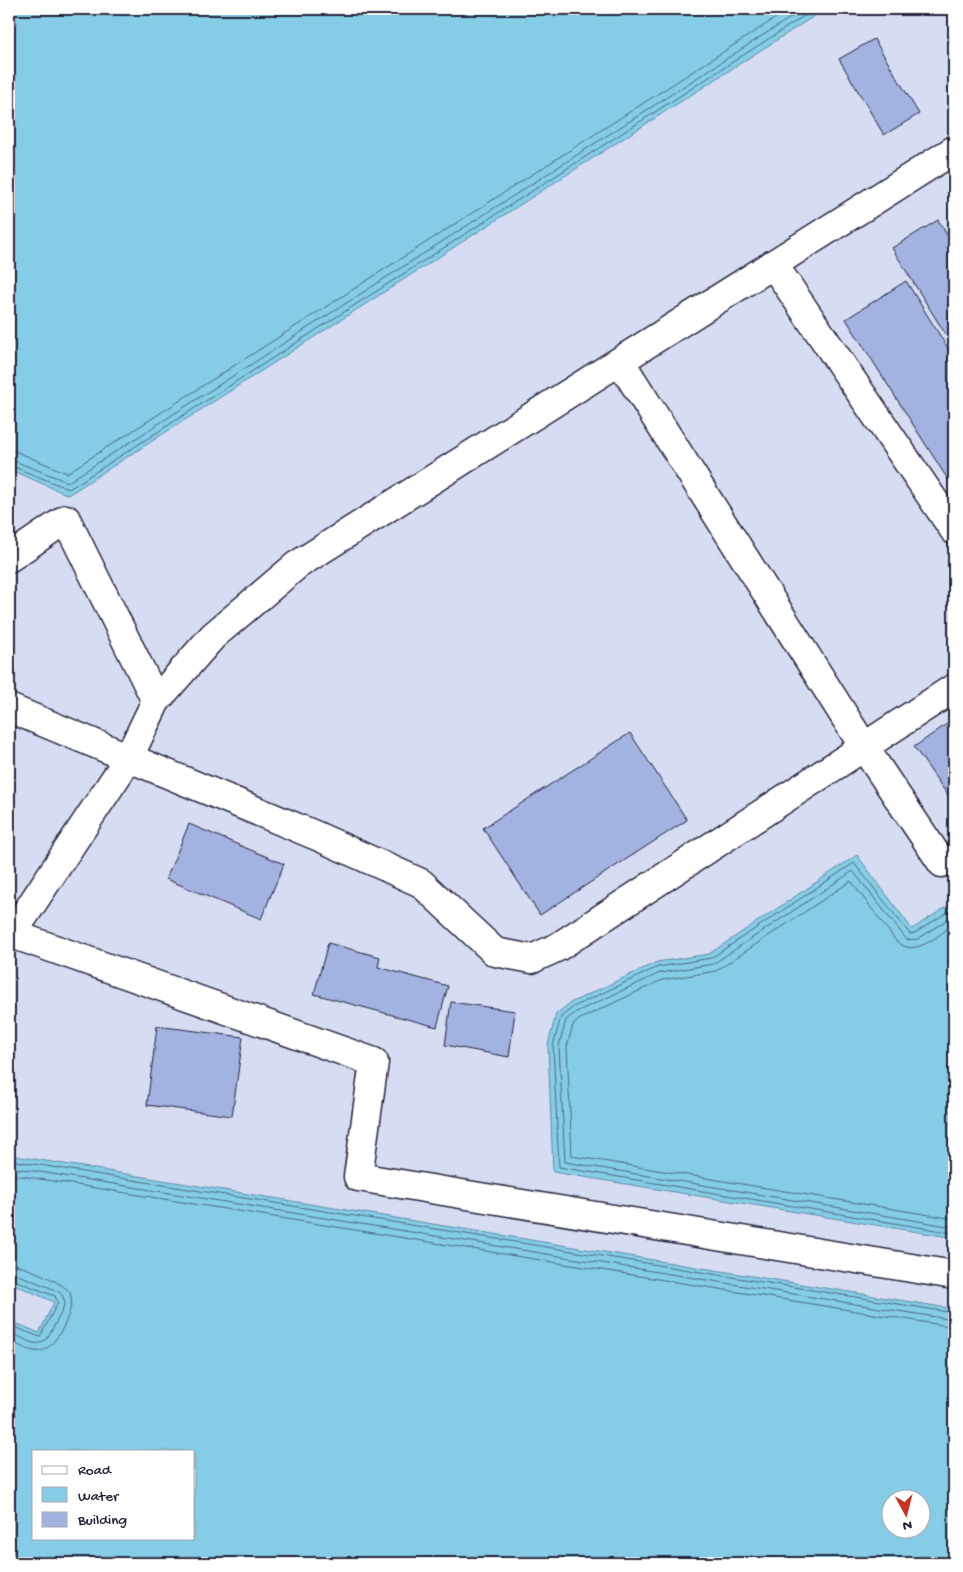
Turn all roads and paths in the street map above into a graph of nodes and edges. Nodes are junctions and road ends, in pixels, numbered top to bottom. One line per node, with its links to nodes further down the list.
1 (951, 160): 2 (lane)
2 (773, 264): 3 (lane); 4 (lane)
3 (620, 361): 7 (lane); 9 (lane)
4 (954, 530)
5 (9, 558): 7 (lane)
6 (954, 688): 9 (lane)
7 (156, 701): 10 (lane)
8 (9, 708): 10 (lane)
9 (864, 747): 10 (lane); 11 (lane)
10 (128, 759): 12 (lane)
11 (942, 863)
12 (10, 934): 13 (lane)
13 (954, 1275)

